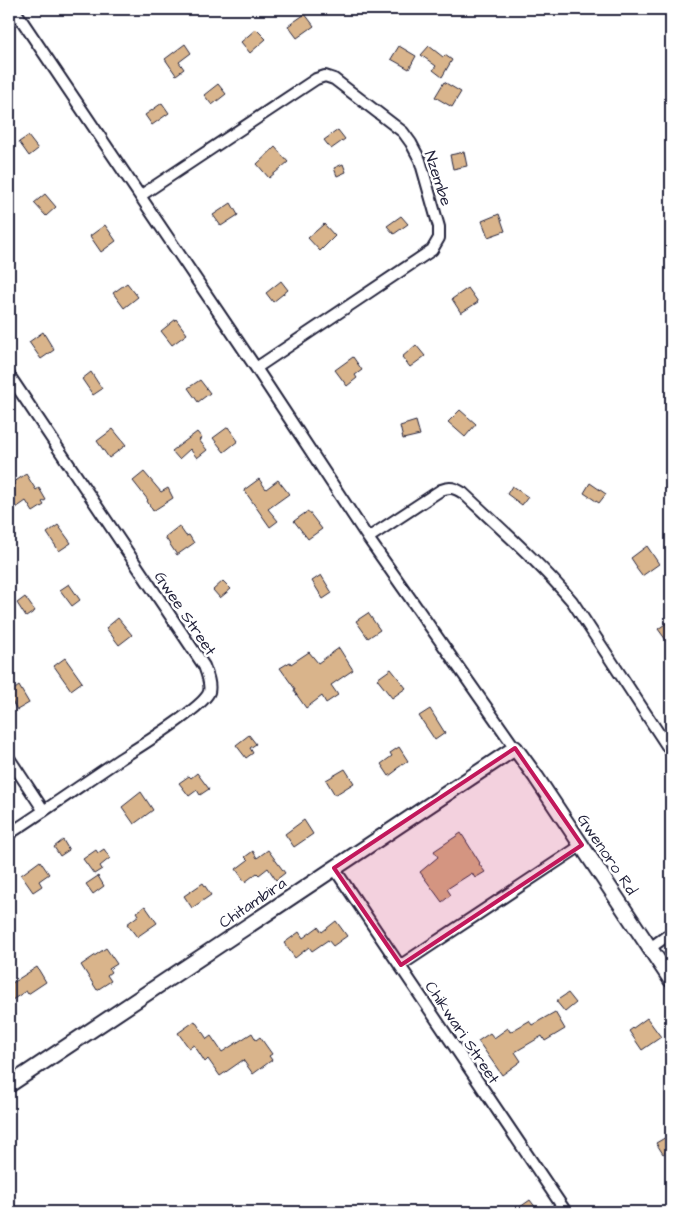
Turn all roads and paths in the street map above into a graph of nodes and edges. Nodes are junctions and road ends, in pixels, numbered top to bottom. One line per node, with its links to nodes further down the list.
1 (14, 9): 2 (street)
2 (140, 196): 3 (street); 3 (street, Nzembe)
3 (256, 368): 5 (street)
4 (9, 375): 9 (street, Gwee Street)
5 (368, 538): 6 (street); 7 (street)
6 (515, 748): 11 (street, Gwenoro Rd); 12 (street, Chitambira)
7 (671, 752)
8 (9, 758): 9 (street)
9 (44, 811): 10 (street, Gwee Street)
10 (9, 834)
11 (582, 845): 14 (street, Gwenoro Rd); 15 (street)
12 (334, 868): 15 (street, Chikwari Street); 17 (street, Chitambira)
13 (671, 933): 14 (street)
14 (650, 948): 16 (street, Gwenoro Rd)
15 (401, 965): 18 (street, Chikwari Street)
16 (671, 980)
17 (9, 1085)
18 (566, 1212)

